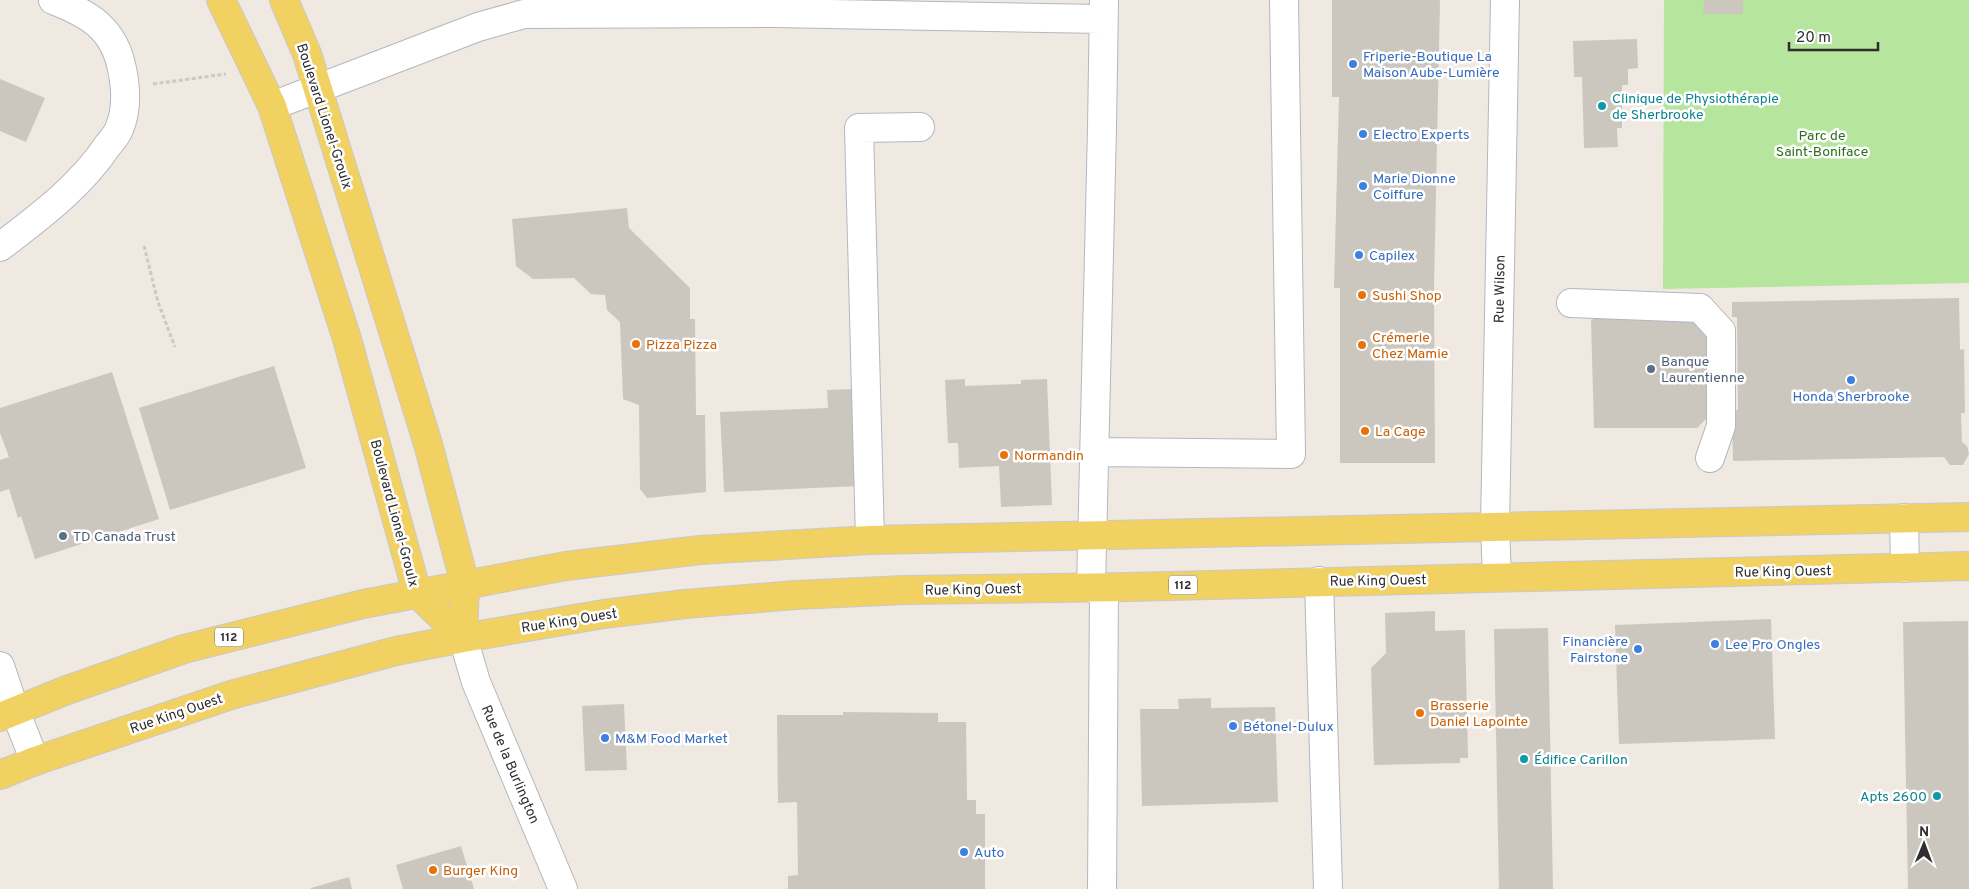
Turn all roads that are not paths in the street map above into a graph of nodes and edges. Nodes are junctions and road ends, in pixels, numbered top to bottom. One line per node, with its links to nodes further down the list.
1 (53, 0): 12 (street)
2 (221, 0): 10 (main road, Boulevard Lionel-Groulx)
3 (284, 0): 9 (main road, Boulevard Lionel-Groulx)
4 (1284, 0): 14 (street)
5 (1505, 0): 18 (street, Rue Wilson)
6 (774, 6): 7 (street); 8 (street)
7 (556, 7): 9 (street)
8 (1103, 9): 14 (street)
9 (317, 89): 10 (street); 25 (main road, Boulevard Lionel-Groulx)
10 (272, 106): 27 (main road, Boulevard Lionel-Groulx)
11 (920, 127): 20 (street)
12 (0, 247)
13 (1571, 303): 15 (street)
14 (1095, 452): 19 (street)
15 (1710, 458)
16 (1969, 517): 17 (main road, 112)
17 (1904, 518): 18 (main road, 112); 22 (street)
18 (1495, 527): 19 (main road, 112); 23 (street, Rue Wilson)
19 (1092, 536): 20 (main road, 112); 26 (street)
20 (870, 540): 25 (main road, 112)
21 (1969, 566): 22 (main road, Rue King Ouest / 112)
22 (1905, 568): 23 (main road, Rue King Ouest / 112)
23 (1498, 578): 24 (main road, Rue King Ouest / 112)
24 (1319, 581): 26 (main road, Rue King Ouest / 112); 35 (street)
25 (465, 584): 27 (main road, 112); 28 (main road, Boulevard Lionel-Groulx)
26 (1098, 587): 28 (main road, Rue King Ouest / 112); 34 (street)
27 (417, 593): 28 (main road, Boulevard Lionel-Groulx); 30 (main road, 112)
28 (463, 638): 31 (main road, Rue King Ouest / 112); 33 (street, Rue de la Burlington)
29 (0, 666): 30 (street)
30 (8, 714): 31 (street)
31 (36, 761): 32 (main road, Rue King Ouest / 112)
32 (0, 775)
33 (563, 889)
34 (1102, 889)
35 (1328, 889)

